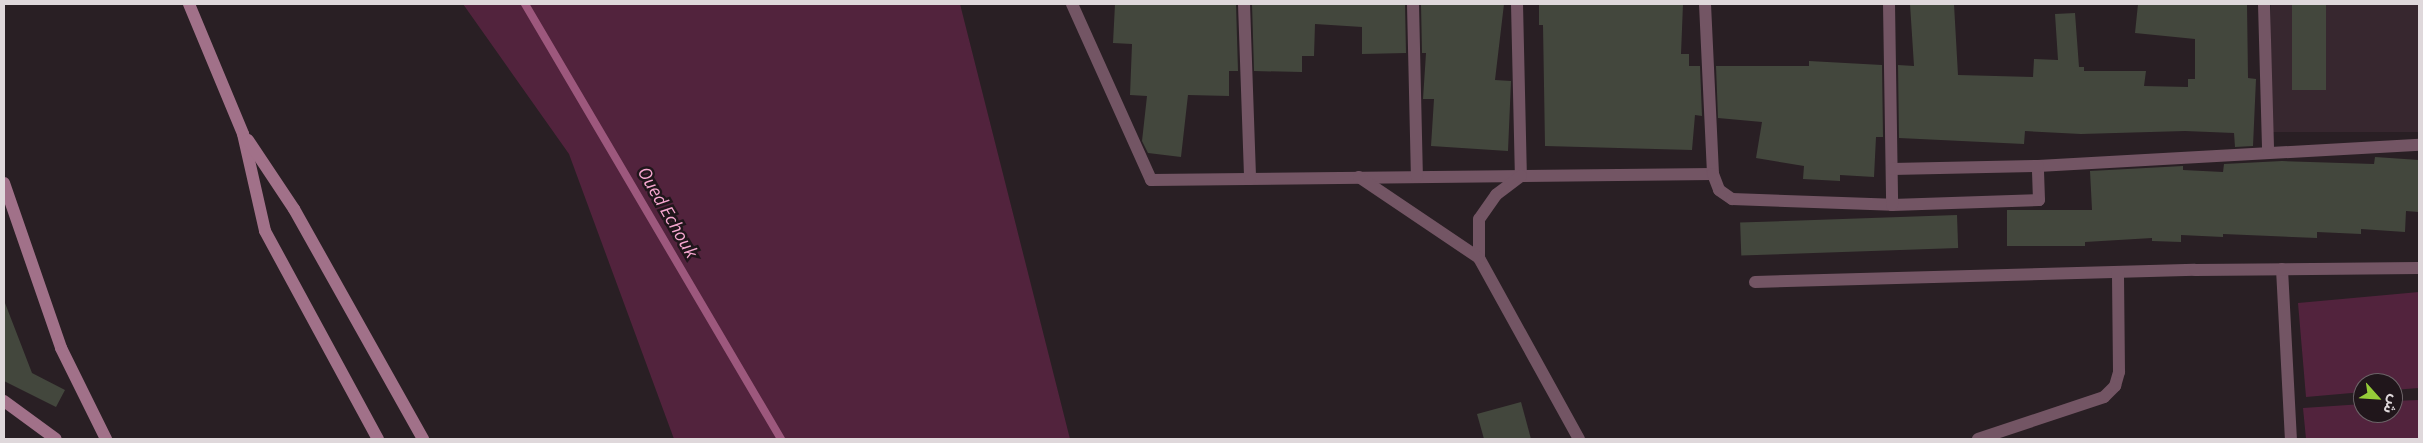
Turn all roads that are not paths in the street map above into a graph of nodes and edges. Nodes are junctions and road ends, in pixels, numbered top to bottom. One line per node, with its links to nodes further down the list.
1 (188, 4): 9 (street)
2 (1072, 4): 18 (street)
3 (1244, 4): 18 (street)
4 (1413, 4): 16 (street)
5 (1517, 4): 15 (street)
6 (1705, 4): 14 (street)
7 (1889, 4): 13 (street)
8 (2264, 4): 11 (street)
9 (244, 134): 30 (street); 31 (street)
10 (2419, 145): 11 (street)
11 (2268, 151): 12 (street)
12 (2038, 166): 13 (street); 21 (street)
13 (1892, 170): 21 (street)
14 (1713, 174): 15 (street); 21 (street)
15 (1520, 176): 16 (street); 22 (street)
16 (1416, 177): 17 (street)
17 (1359, 178): 18 (street); 22 (street)
18 (1250, 179)
19 (4, 183): 20 (street)
20 (6, 199): 29 (street)
21 (1892, 205)
22 (1479, 258): 32 (street)
23 (2419, 268): 24 (street)
24 (2282, 269): 25 (street); 34 (street)
25 (2118, 272): 26 (street); 33 (street)
26 (1755, 282)
27 (4, 401): 28 (street)
28 (56, 439)
29 (106, 439)
30 (378, 439)
31 (423, 439)
32 (1579, 439)
33 (1978, 439)
34 (2291, 439)

